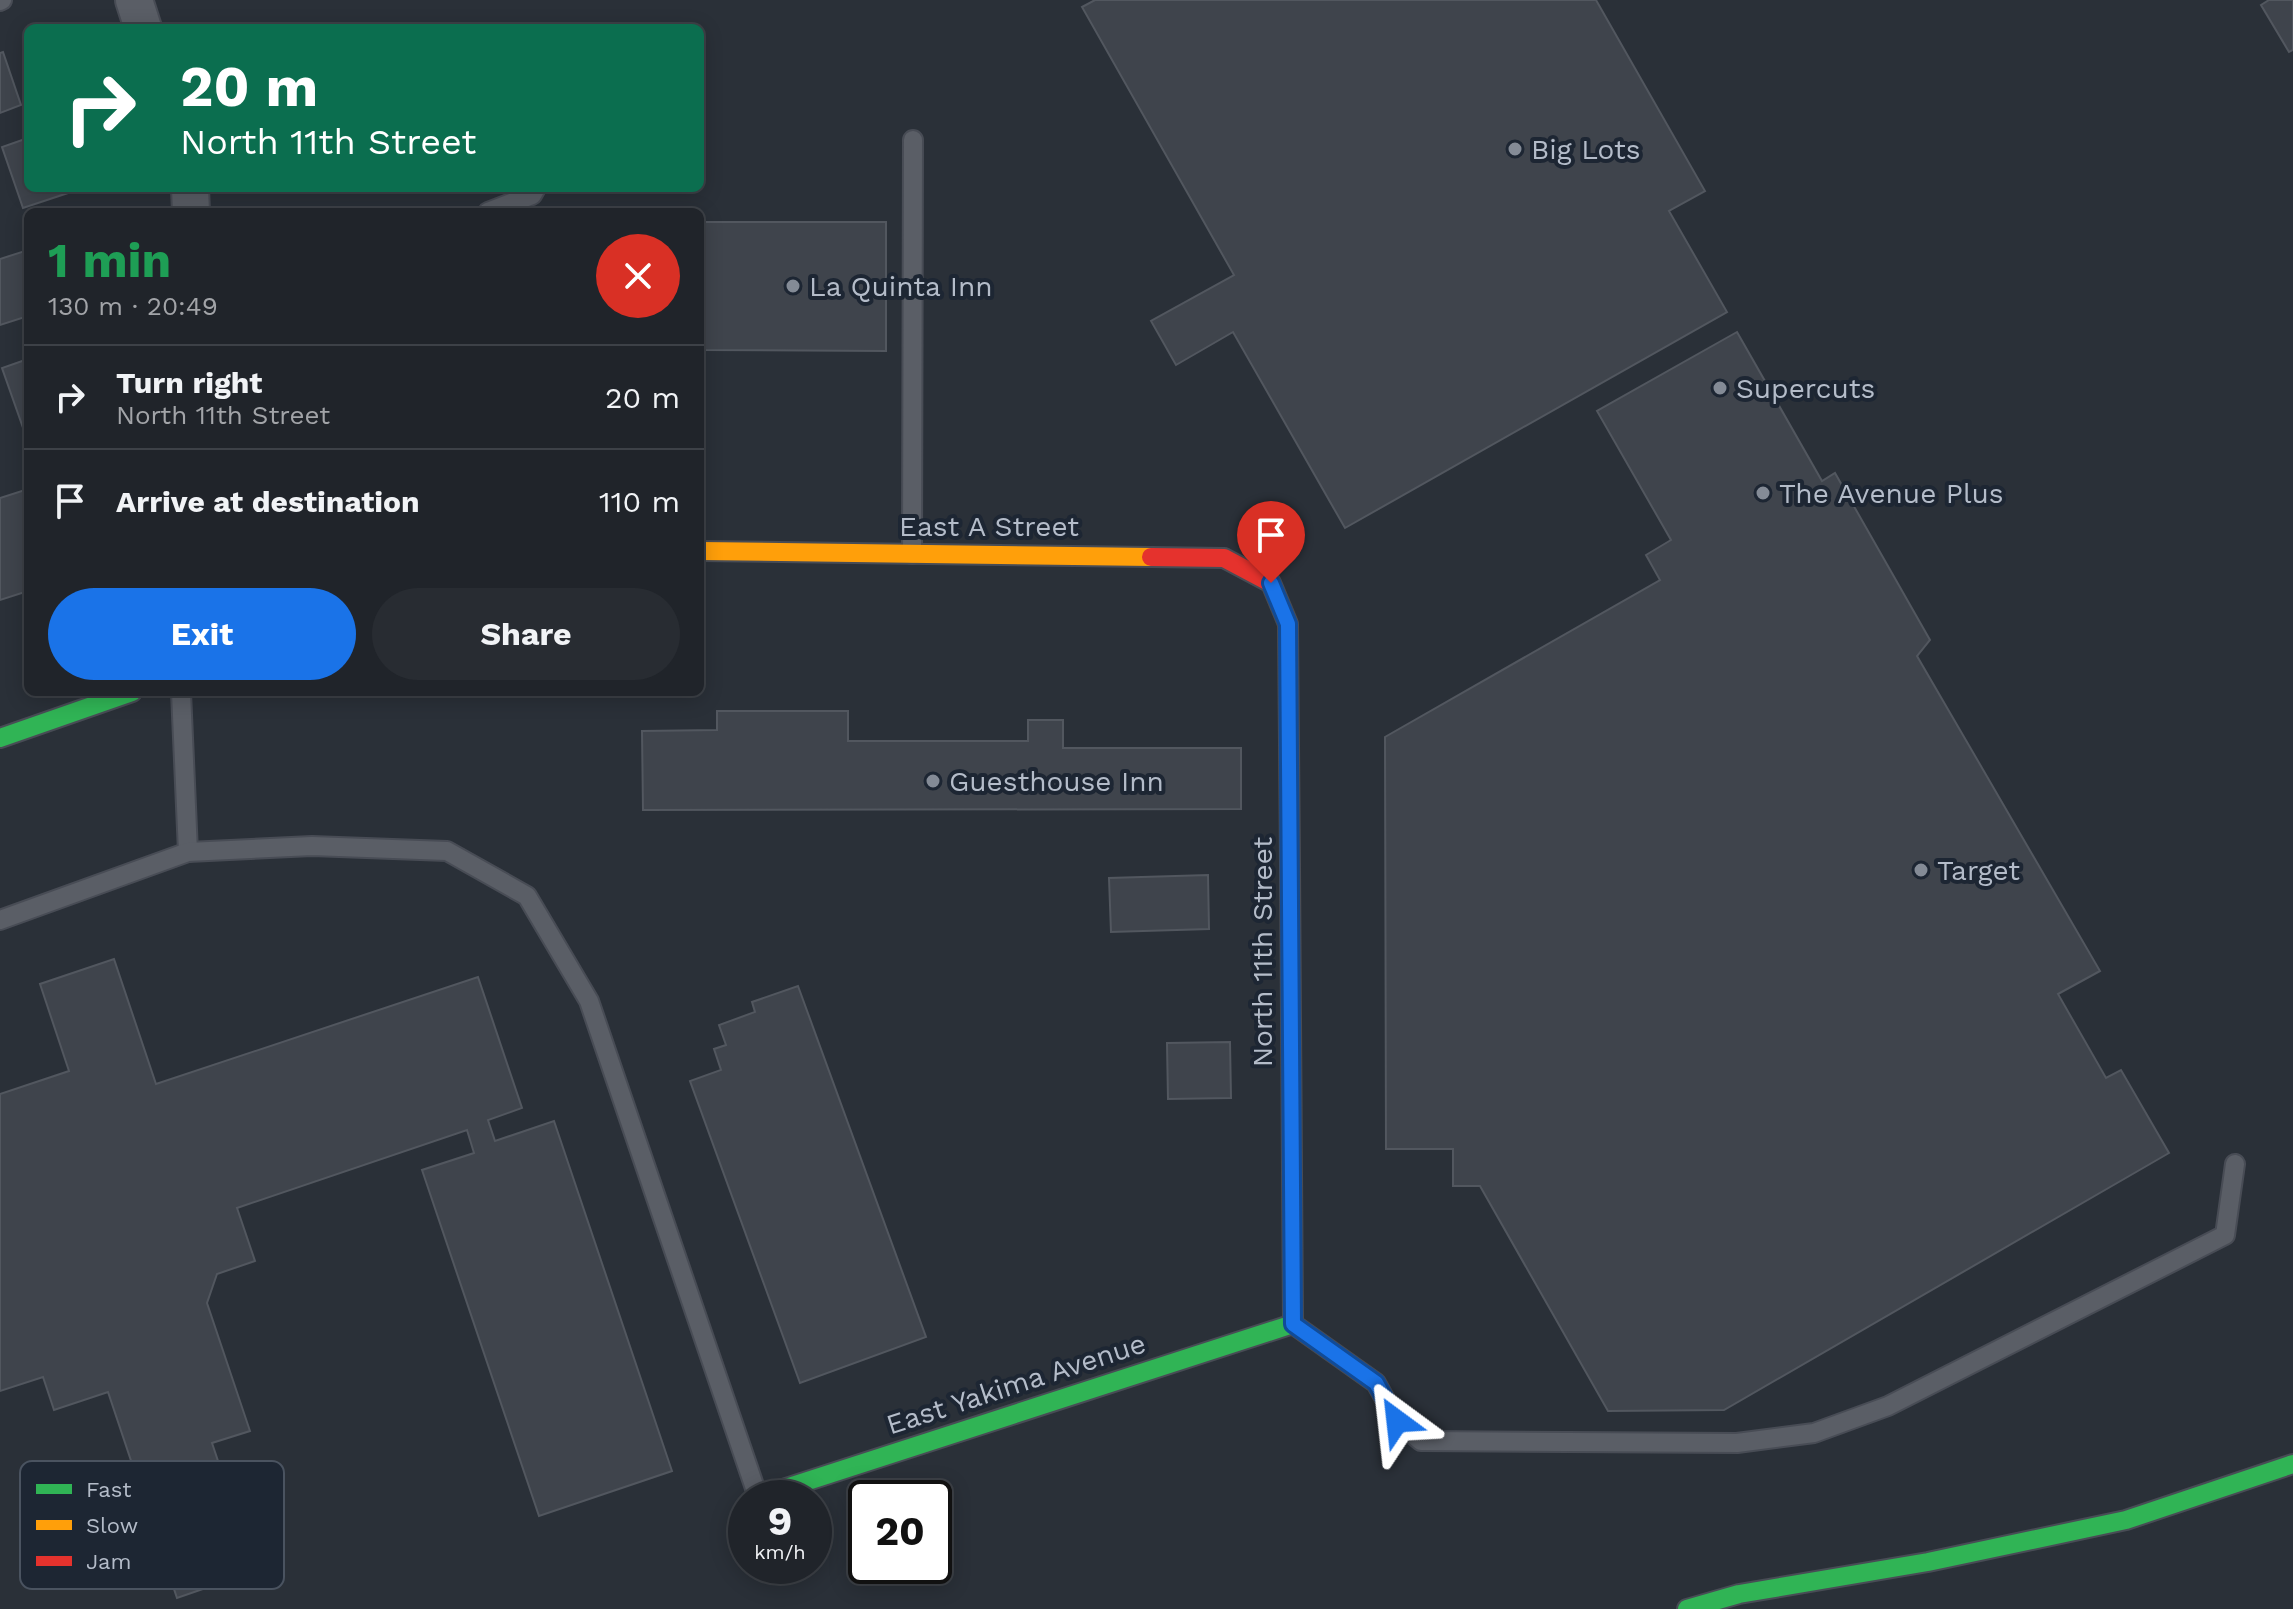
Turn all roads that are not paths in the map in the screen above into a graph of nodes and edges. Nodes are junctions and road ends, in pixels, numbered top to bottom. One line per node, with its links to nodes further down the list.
1 (134, 0): 2 (street)
2 (142, 24)
3 (913, 140): 7 (lane)
4 (534, 192): 5 (lane)
5 (498, 208)
6 (704, 551): 7 (main road, East A Street)
7 (912, 554): 8 (main road, East A Street)
8 (1271, 583): 15 (main road, North 11th Street)
9 (121, 696): 11 (main road)
10 (181, 696): 12 (lane)
11 (0, 738)
12 (188, 852): 13 (lane); 17 (lane)
13 (0, 920)
14 (2235, 1164): 15 (lane)
15 (1293, 1324): 18 (main road, East Yakima Avenue)
16 (2293, 1464): 19 (main road)
17 (752, 1480)
18 (811, 1480)
19 (1687, 1609)

